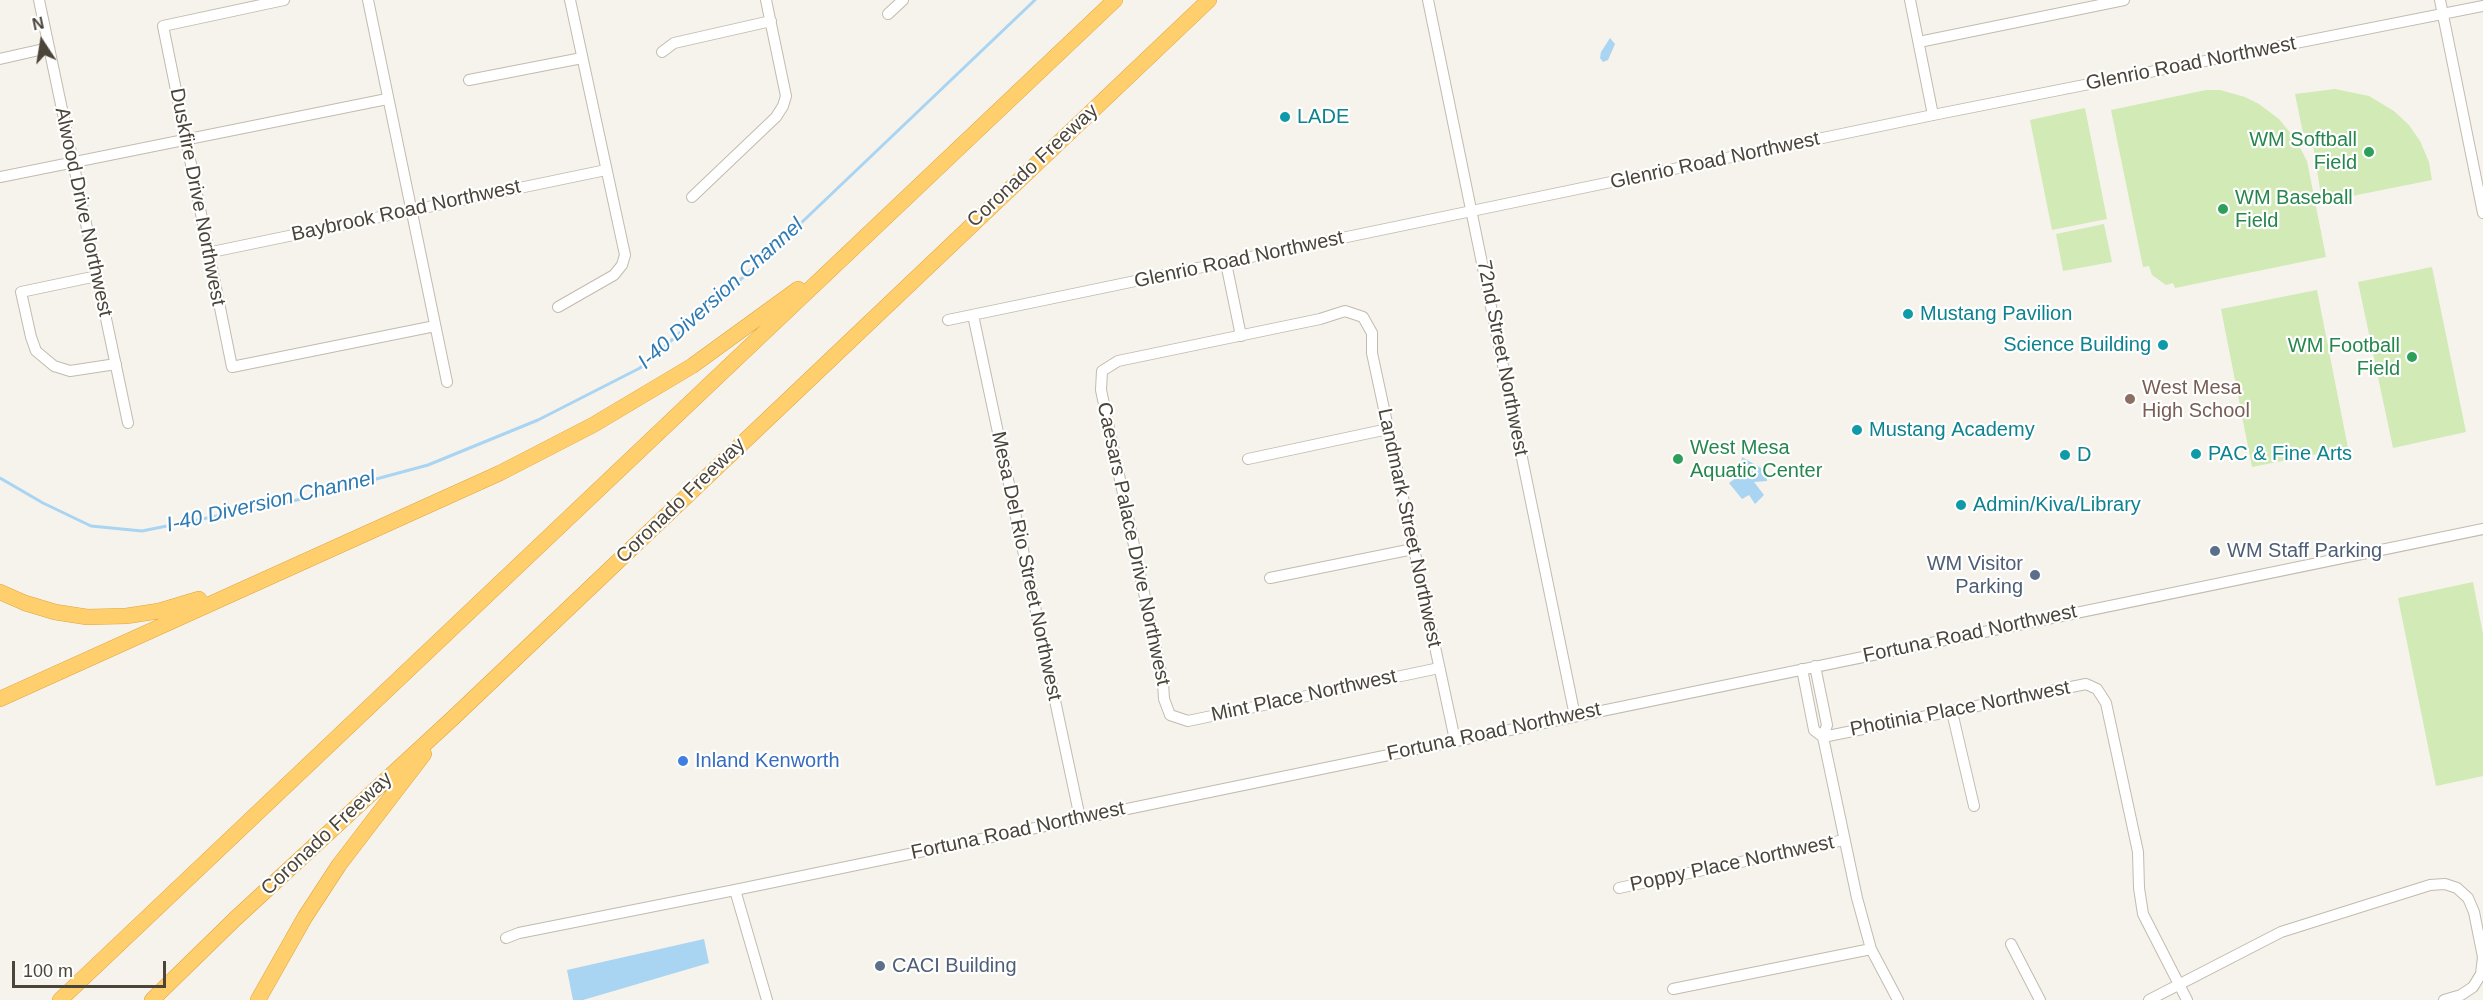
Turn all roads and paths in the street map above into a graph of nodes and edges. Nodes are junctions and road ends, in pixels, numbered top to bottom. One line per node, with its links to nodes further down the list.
1 (39, 0): 18 (street, Alwood Drive Northwest)
2 (284, 0): 25 (street, Duskfire Drive Northwest)
3 (368, 0): 23 (street)
4 (570, 0): 20 (street)
5 (766, 0): 16 (street)
6 (903, 0): 14 (street)
7 (1115, 0): 33 (highway)
8 (1209, 0): 59 (highway, Coronado Freeway)
9 (1428, 0): 30 (street, 72nd Street Northwest)
10 (1910, 0): 17 (street)
11 (2124, 0): 17 (street)
12 (2440, 0): 15 (street)
13 (2483, 6): 15 (street, Glenrio Road Northwest)
14 (888, 14)
15 (2443, 15): 24 (street, Glenrio Road Northwest); 32 (street)
16 (771, 21): 19 (street); 29 (street)
17 (1919, 42): 24 (street)
18 (48, 48): 21 (street); 26 (street, Alwood Drive Northwest)
19 (662, 52)
20 (582, 58): 22 (street); 27 (street)
21 (0, 59)
22 (469, 80)
23 (387, 99): 25 (street); 31 (street)
24 (1934, 116): 30 (street, Glenrio Road Northwest)
25 (185, 140): 26 (street); 34 (street, Duskfire Drive Northwest)
26 (72, 164): 28 (street); 36 (street, Alwood Drive Northwest)
27 (606, 170): 31 (street, Baybrook Road Northwest); 37 (street)
28 (0, 177)
29 (692, 197)
30 (1473, 210): 35 (street, Glenrio Road Northwest); 58 (street, 72nd Street Northwest)
31 (411, 211): 34 (street, Baybrook Road Northwest); 40 (street)
32 (2483, 213)
33 (849, 252): 49 (highway); 72 (highway)
34 (207, 253): 40 (street, Duskfire Drive Northwest)
35 (1226, 263): 38 (street, Glenrio Road Northwest); 41 (street)
36 (97, 276): 42 (street, Alwood Drive Northwest); 42 (street)
37 (558, 307)
38 (973, 315): 39 (street, Glenrio Road Northwest); 63 (street, Mesa Del Rio Street Northwest)
39 (948, 320)
40 (435, 326): 43 (street)
41 (1241, 336): 45 (street, Landmark Street Northwest); 57 (street, Caesars Palace Drive Northwest)
42 (116, 364): 44 (street, Alwood Drive Northwest)
43 (447, 382)
44 (128, 423)
45 (1388, 429): 46 (street); 48 (street, Landmark Street Northwest)
46 (1248, 459)
47 (2483, 529): 52 (street, Fortuna Road Northwest)
48 (1413, 549): 50 (street); 53 (street, Landmark Street Northwest)
49 (292, 565): 51 (highway); 55 (highway)
50 (1270, 578)
51 (0, 592)
52 (1815, 666): 54 (street, Fortuna Road Northwest); 60 (street)
53 (1439, 668): 57 (street, Mint Place Northwest); 61 (street, Landmark Street Northwest)
54 (1802, 669): 58 (street, Fortuna Road Northwest); 60 (street)
55 (0, 699)
56 (1952, 712): 60 (street, Photinia Place Northwest); 62 (street); 70 (street, Photinia Place Northwest)
57 (1170, 715)
58 (1575, 716): 61 (street, Fortuna Road Northwest)
59 (453, 718): 73 (highway, Coronado Freeway); 74 (highway)
60 (1823, 737): 64 (street)
61 (1455, 740): 63 (street, Fortuna Road Northwest)
62 (1974, 806)
63 (1080, 818): 66 (street, Fortuna Road Northwest)
64 (1844, 840): 65 (street, Poppy Place Northwest); 69 (street)
65 (1619, 888)
66 (735, 891): 67 (street, Fortuna Road Northwest); 75 (street)
67 (506, 938)
68 (2011, 944): 77 (street)
69 (1871, 949): 71 (street); 76 (street)
70 (2179, 985): 78 (street); 79 (street); 80 (street)
71 (1673, 989)
72 (60, 1000)
73 (152, 1000)
74 (258, 1000)
75 (767, 1000)
76 (1898, 1000)
77 (2040, 1000)
78 (2149, 1000)
79 (2187, 1000)
80 (2444, 1000)

